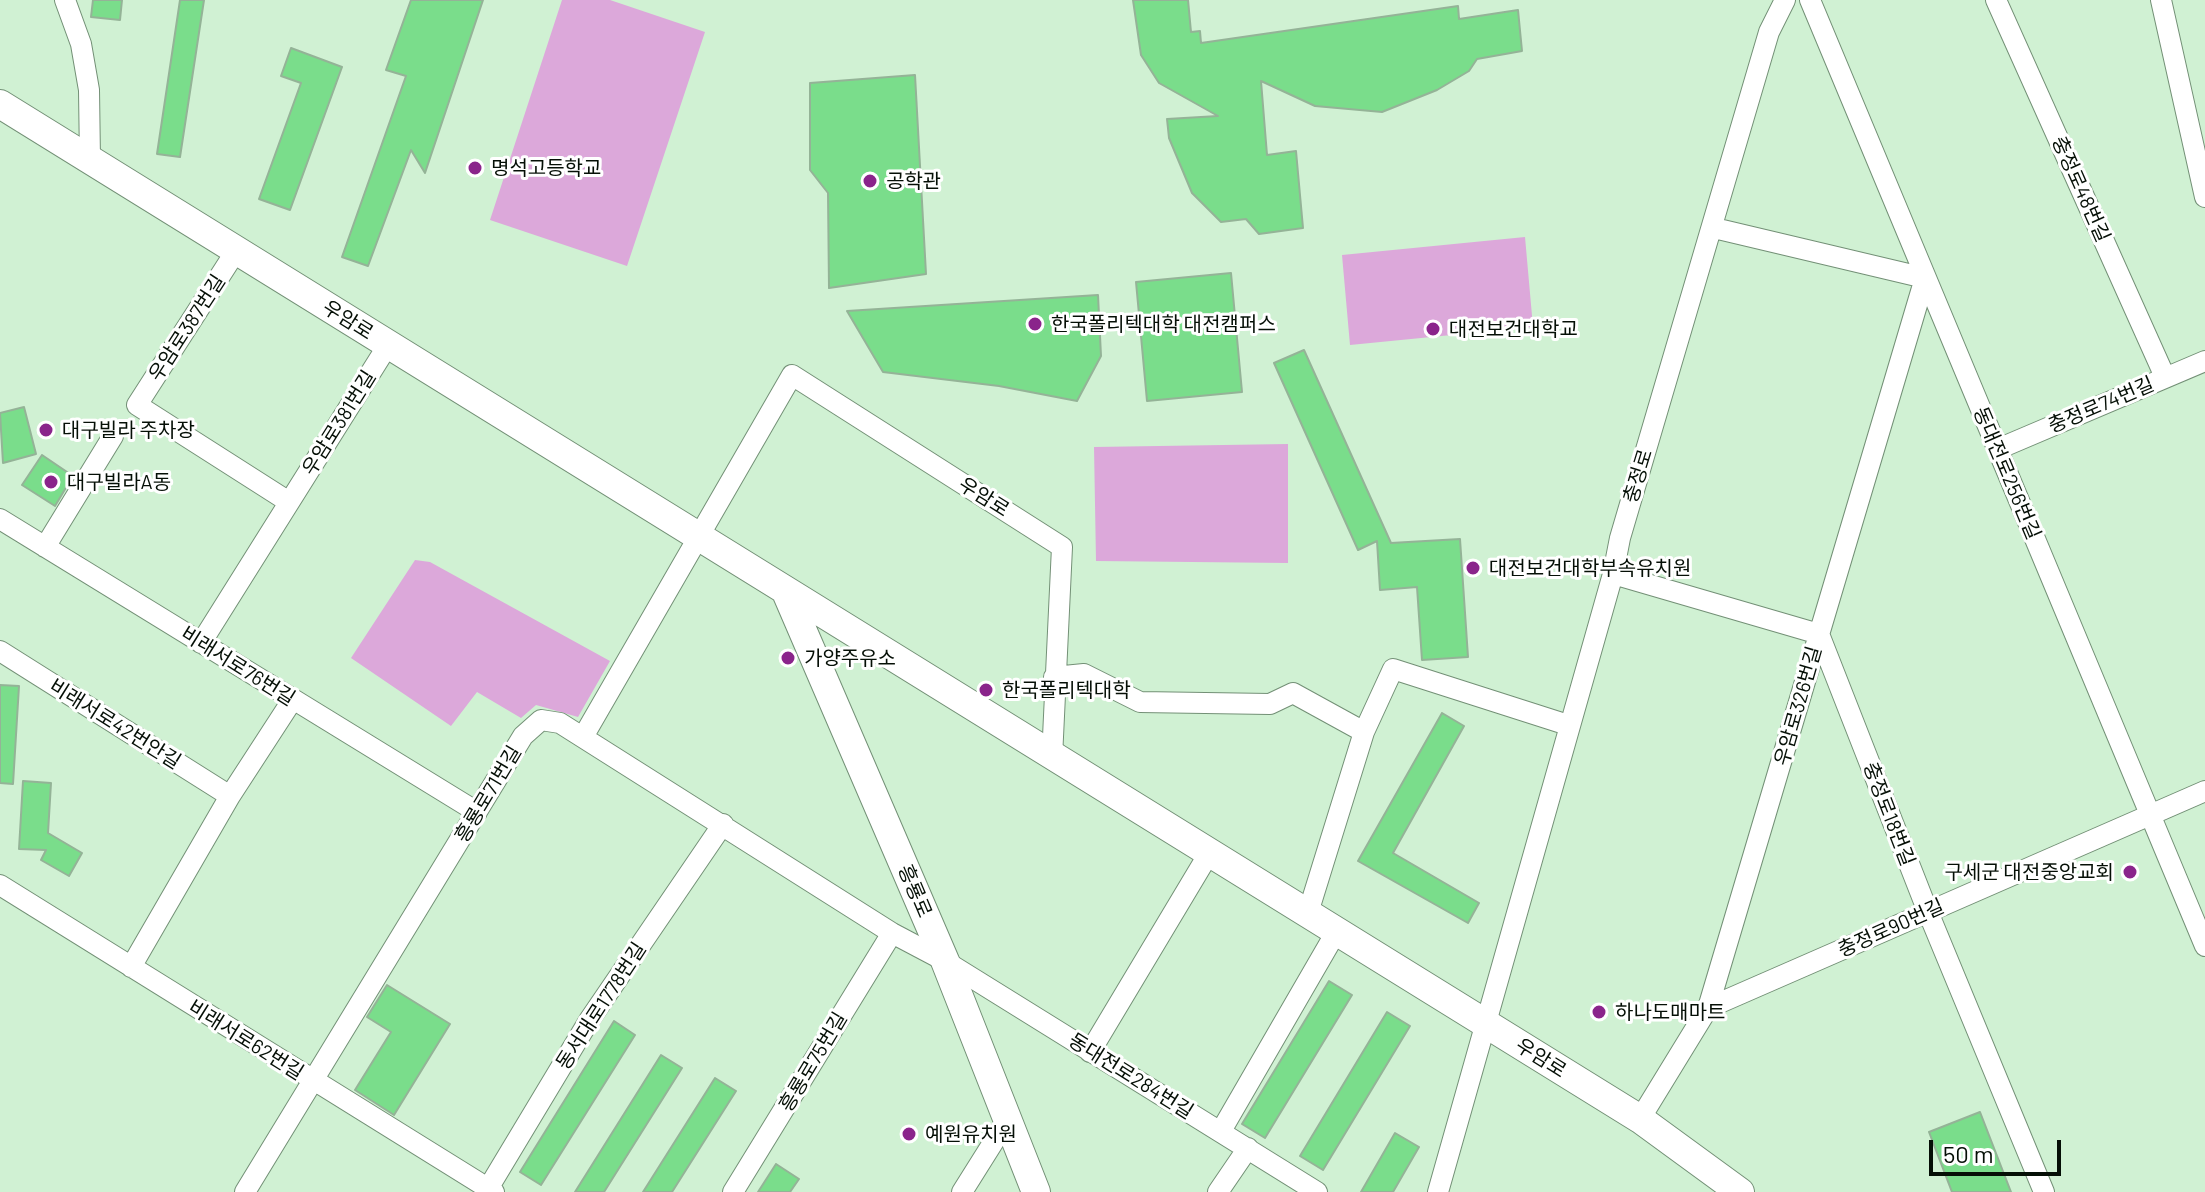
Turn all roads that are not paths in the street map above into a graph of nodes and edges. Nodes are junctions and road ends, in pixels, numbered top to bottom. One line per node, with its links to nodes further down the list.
1 (65, 0): 7 (street)
2 (1785, 0): 9 (street, 충정로)
3 (1810, 0): 11 (street, 동대전로256번길)
4 (1996, 0): 14 (street, 충정로48번길)
5 (2166, 2): 8 (street)
6 (0, 104): 7 (main road, 우암로)
7 (90, 160): 10 (main road, 우암로)
8 (2205, 197)
9 (1714, 228): 11 (street); 21 (street, 충정로)
10 (236, 251): 12 (main road, 우암로); 17 (street, 우암로387번길)
11 (1925, 278): 16 (street, 동대전로256번길); 23 (street, 우암로326번길)
12 (388, 345): 17 (street, 우암로381번길); 19 (main road, 우암로)
13 (2205, 361): 14 (street, 충정로74번길)
14 (2165, 377): 16 (street, 충정로74번길)
15 (113, 436): 20 (street)
16 (1998, 449): 35 (street, 동대전로256번길)
17 (289, 502): 24 (street, 우암로381번길)
18 (0, 519): 20 (street, 비래서로76번길)
19 (696, 536): 22 (main road, 우암로); 26 (street, 우암로); 30 (street, 우암로)
20 (45, 547): 24 (street, 비래서로76번길)
21 (1613, 574): 23 (street); 28 (street, 충정로)
22 (786, 592): 31 (main road, 우암로); 44 (main road, 흥룡로)
23 (1819, 634): 39 (street, 충정로18번길); 46 (street, 우암로326번길)
24 (201, 643): 27 (street, 비래서로76번길)
25 (0, 651): 33 (street, 비래서로42번안길)
26 (1054, 677): 29 (street); 31 (street, 우암로)
27 (293, 699): 33 (street); 34 (street, 비래서로76번길)
28 (1568, 725): 29 (street); 47 (street, 충정로)
29 (1364, 732): 40 (street)
30 (583, 737): 34 (street, 흥룡로71번길); 36 (street, 흥룡로71번길)
31 (1052, 758): 37 (main road, 우암로)
32 (2205, 791): 35 (street, 충정로90번길)
33 (230, 796): 45 (street)
34 (477, 812): 49 (street, 흥룡로71번길)
35 (2150, 815): 39 (street, 충정로90번길); 43 (street, 동대전로256번길)
36 (723, 824): 41 (street, 흥룡로71번길); 54 (street, 동서대로1778번길)
37 (1208, 855): 40 (main road, 우암로); 48 (street)
38 (0, 885): 45 (street, 비래서로62번길)
39 (1928, 912): 46 (street, 충정로90번길); 63 (street, 충정로18번길)
40 (1307, 916): 42 (main road, 우암로)
41 (892, 933): 44 (street, 흥룡로71번길); 56 (street, 흥룡로75번길)
42 (1335, 934): 47 (main road, 우암로); 52 (street)
43 (2205, 946)
44 (945, 961): 48 (street, 동대전로284번길); 51 (main road, 흥룡로)
45 (131, 967): 49 (street, 비래서로62번길)
46 (1708, 1008): 50 (street, 우암로326번길)
47 (1483, 1022): 50 (main road, 우암로); 61 (street, 충정로)
48 (1090, 1052): 52 (street, 동대전로284번길)
49 (312, 1081): 54 (street, 비래서로62번길); 55 (street, 흥룡로71번길)
50 (1640, 1119): 62 (main road, 우암로)
51 (1006, 1122): 57 (street); 58 (main road, 흥룡로)
52 (1221, 1131): 53 (street, 동대전로284번길)
53 (1248, 1148): 59 (street); 60 (street, 동대전로284번길)
54 (489, 1190)
55 (245, 1192)
56 (733, 1192)
57 (962, 1192)
58 (1036, 1192)
59 (1218, 1192)
60 (1317, 1192)
61 (1438, 1192)
62 (1740, 1192)
63 (2044, 1192)

